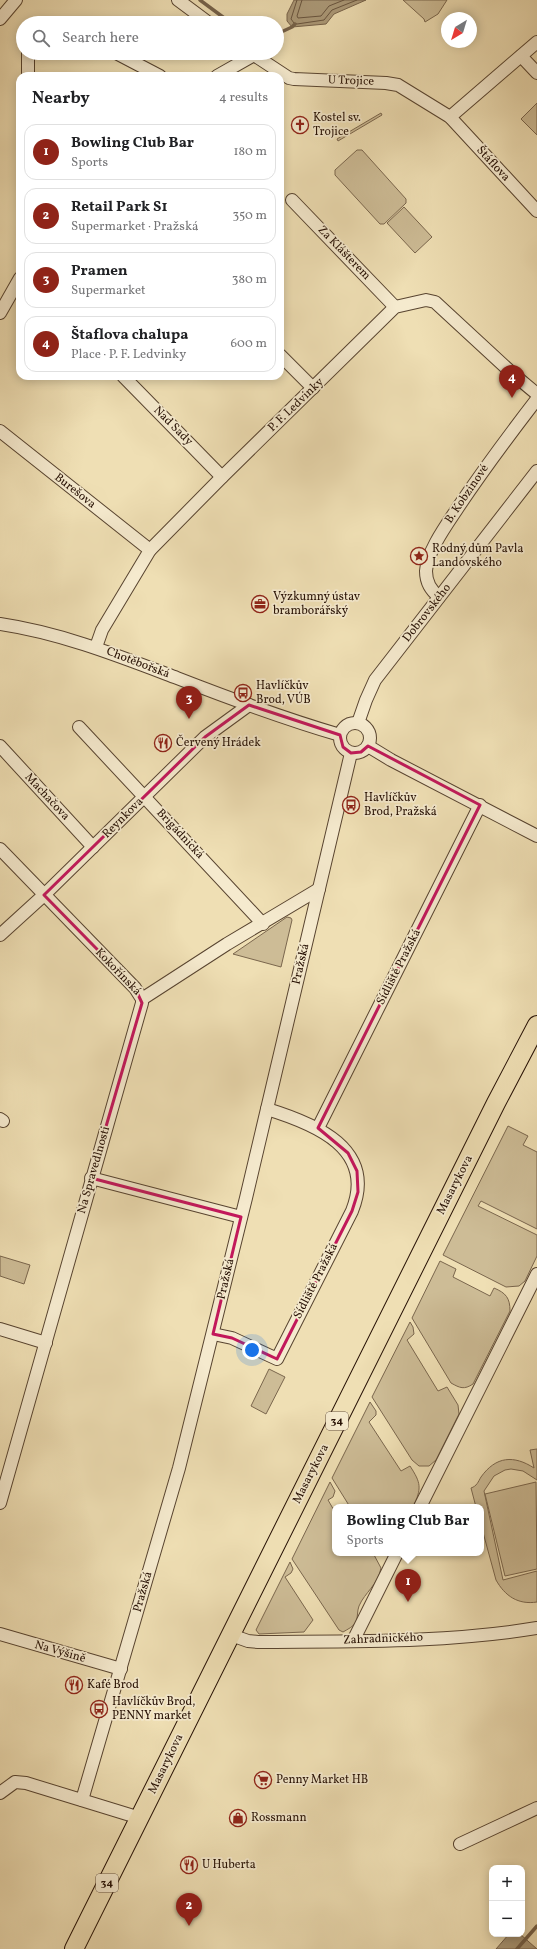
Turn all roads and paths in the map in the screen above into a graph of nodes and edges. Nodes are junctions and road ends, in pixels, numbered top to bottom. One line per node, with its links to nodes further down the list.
1 (16, 0): 4 (street)
2 (178, 0): 3 (street)
3 (200, 16)
4 (0, 19)
5 (537, 42): 6 (street)
6 (521, 56): 15 (street); 17 (street)
7 (28, 60): 11 (street)
8 (129, 60): 12 (street)
9 (242, 60): 13 (street)
10 (261, 60): 14 (street, U Trojice)
11 (28, 72)
12 (152, 72)
13 (223, 72)
14 (280, 72)
15 (537, 72)
16 (284, 75): 17 (street, U Trojice)
17 (450, 117): 19 (street, Štáflova)
18 (292, 200): 21 (street, Za Klášterem)
19 (537, 210)
20 (16, 285): 22 (street)
21 (395, 307): 25 (street, P. F. Ledvinky); 26 (street)
22 (0, 312)
23 (284, 359): 25 (street)
24 (127, 380): 30 (street, Nad Sady)
25 (313, 388): 30 (street, P. F. Ledvinky)
26 (537, 394)
27 (537, 399): 32 (street, B. Kobzinové)
28 (0, 431): 31 (street, Burešova)
29 (537, 471): 32 (street, Dobrovského)
30 (222, 477): 31 (street, P. F. Ledvinky)
31 (150, 550): 34 (street, P. F. Ledvinky)
32 (439, 597): 36 (street, Dobrovského)
33 (0, 624): 34 (street, Chotěbořská)
34 (96, 647): 35 (street, Chotěbořská)
35 (249, 705): 38 (street, Chotěbořská); 42 (street, Reynkova)
36 (358, 724): 38 (street); 40 (street)
37 (80, 728): 42 (street, Brigádnická)
38 (340, 735): 41 (street)
39 (0, 746): 45 (street, Machačova)
40 (368, 746): 41 (street); 43 (street)
41 (351, 753): 47 (street, Pražská)
42 (145, 796): 45 (street, Reynkova); 49 (street, Brigádnická)
43 (480, 806): 44 (street); 54 (street, Sídliště Pražská)
44 (537, 836)
45 (93, 847): 48 (street, Reynkova)
46 (0, 849): 48 (street, Kokořínská)
47 (319, 890): 49 (street, Kokořínská); 53 (street, Pražská)
48 (44, 896): 50 (street, Reynkova); 51 (street, Kokořínská)
49 (262, 924): 51 (street, Kokořínská)
50 (0, 935)
51 (142, 999): 55 (street, Na Spravedlnosti)
52 (537, 1025): 67 (main road, Masarykova / 34)
53 (267, 1109): 54 (street, Sídliště Pražská); 56 (street, Pražská)
54 (318, 1128): 59 (street, Sídliště Pražská)
55 (91, 1178): 56 (street); 60 (street, Na Spravedlnosti)
56 (241, 1217): 59 (street, Pražská)
57 (537, 1274): 63 (street)
58 (0, 1329): 60 (street)
59 (213, 1334): 69 (street, Pražská)
60 (46, 1343): 61 (street, Na Spravedlnosti)
61 (5, 1469): 62 (street, Na Spravedlnosti)
62 (0, 1503)
63 (422, 1504)
64 (396, 1556): 68 (street)
65 (537, 1628): 68 (street, Zahradnického)
66 (0, 1634): 69 (street, Na Výšině)
67 (230, 1635): 68 (street, Zahradnického); 73 (main road, Masarykova / 34)
68 (353, 1641)
69 (121, 1669): 71 (street, Pražská)
70 (3, 1791): 71 (street)
71 (82, 1800): 73 (street)
72 (537, 1808): 74 (street)
73 (140, 1818): 75 (main road, 34)
74 (460, 1844)
75 (77, 1944): 76 (main road)
76 (65, 1949)

